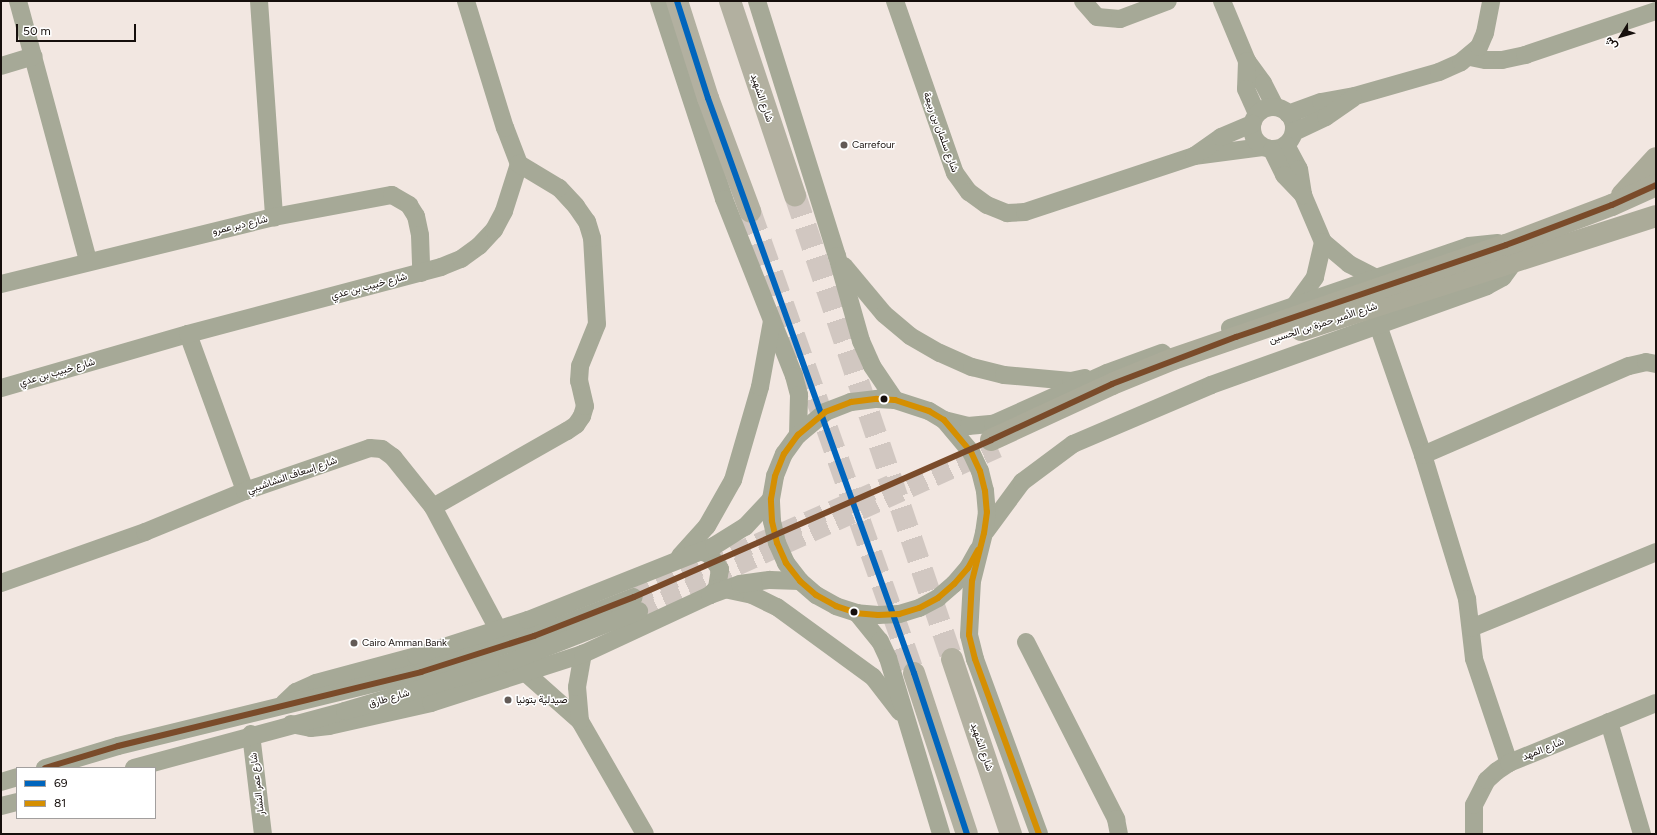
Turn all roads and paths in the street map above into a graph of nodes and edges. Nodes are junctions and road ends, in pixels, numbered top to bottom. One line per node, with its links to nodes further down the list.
1 (18, 1): 14 (street)
2 (258, 1): 30 (street)
3 (466, 1): 24 (street)
4 (659, 1): 41 (street)
5 (677, 1): 28 (highway)
6 (730, 1): 26 (highway, شارع الشهيد)
7 (757, 1): 35 (street)
8 (895, 1): 22 (street, شارع سلمان بن ربيعة)
9 (1083, 1): 10 (street)
10 (1168, 1)
11 (1222, 1): 16 (street)
12 (1492, 1): 15 (street, شارع سلمان بن ربيعة)
13 (1656, 10): 15 (street)
14 (34, 56): 17 (street); 36 (street)
15 (1470, 56): 18 (street, شارع سلمان بن ربيعة)
16 (1247, 61): 19 (street); 20 (street)
17 (1, 66)
18 (1355, 96): 19 (street, شارع سلمان بن ربيعة); 21 (street, شارع سلمان بن ربيعة)
19 (1282, 111): 20 (street, شارع سلمان بن ربيعة); 21 (street)
20 (1255, 119): 21 (street); 22 (street, شارع سلمان بن ربيعة)
21 (1278, 143): 22 (street, شارع سلمان بن ربيعة); 33 (street)
22 (1194, 156)
23 (1656, 158): 27 (main road)
24 (519, 164): 37 (street, شارع خبيب بن عدي); 54 (street)
25 (1656, 185): 27 (main road, شارع الأمير حمزة بن الحسين)
26 (795, 195)
27 (1612, 205): 34 (main road, شارع الأمير حمزة بن الحسين)
28 (750, 211)
29 (1656, 216): 31 (main road, شارع الأمير حمزة بن الحسين)
30 (274, 217): 36 (street, شارع دير عمرو); 37 (street, شارع دير عمرو)
31 (1620, 228): 32 (main road); 34 (main road, شارع الأمير حمزة بن الحسين)
32 (1656, 229)
33 (1323, 242): 38 (street); 40 (street)
34 (1510, 254): 38 (street); 42 (street); 50 (main road, شارع الأمير حمزة بن الحسين)
35 (837, 256): 45 (street); 47 (street)
36 (88, 261): 39 (street, شارع دير عمرو)
37 (421, 272): 43 (street, شارع خبيب بن عدي)
38 (1375, 277): 40 (street)
39 (1, 284)
40 (1295, 305): 45 (street)
41 (772, 321): 49 (street); 58 (street)
42 (1378, 325): 51 (street); 55 (street)
43 (188, 334): 46 (street, شارع خبيب بن عدي); 52 (street)
44 (1656, 364): 51 (street)
45 (1107, 373): 48 (street)
46 (1, 388)
47 (895, 400): 48 (street); 49 (street)
48 (944, 420): 55 (street)
49 (798, 435): 53 (street)
50 (995, 445)
51 (1423, 455): 63 (street)
52 (244, 491): 54 (street, شارع إسعاف النشاشيبي); 60 (street, شارع إسعاف النشاشيبي)
53 (771, 499): 56 (street); 59 (street)
54 (433, 507): 64 (street, شارع إسعاف النشاشيبي)
55 (981, 541): 62 (street); 89 (street)
56 (699, 551): 58 (street); 61 (street)
57 (1656, 552): 63 (street)
58 (675, 560): 64 (street)
59 (800, 581): 61 (street); 62 (street)
60 (1, 583)
61 (717, 592): 66 (street); 75 (street)
62 (857, 613): 75 (street)
63 (1471, 628): 77 (street)
64 (498, 629): 71 (street)
65 (1026, 642): 90 (street)
66 (583, 654): 69 (street); 72 (street)
67 (952, 659): 88 (highway, شارع الشهيد)
68 (914, 673): 87 (highway)
69 (527, 674): 72 (street); 74 (street)
70 (1656, 703): 73 (street, شارع المهد)
71 (279, 707): 74 (street, شارع طارق); 78 (street, شارع طارق)
72 (580, 721): 85 (street)
73 (1609, 722): 77 (street, شارع المهد); 92 (street)
74 (291, 724): 76 (street, شارع طارق)
75 (909, 727): 86 (street)
76 (251, 734): 79 (street, شارع طارق); 84 (street, شارع عمر النشار)
77 (1509, 763): 91 (street, شارع المهد)
78 (48, 767)
79 (137, 767)
80 (16, 777): 81 (street)
81 (1, 782)
82 (16, 802): 83 (street)
83 (1, 806)
84 (263, 834)
85 (645, 834)
86 (941, 834)
87 (967, 834)
88 (1011, 834)
89 (1039, 834)
90 (1119, 834)
91 (1474, 834)
92 (1642, 834)

